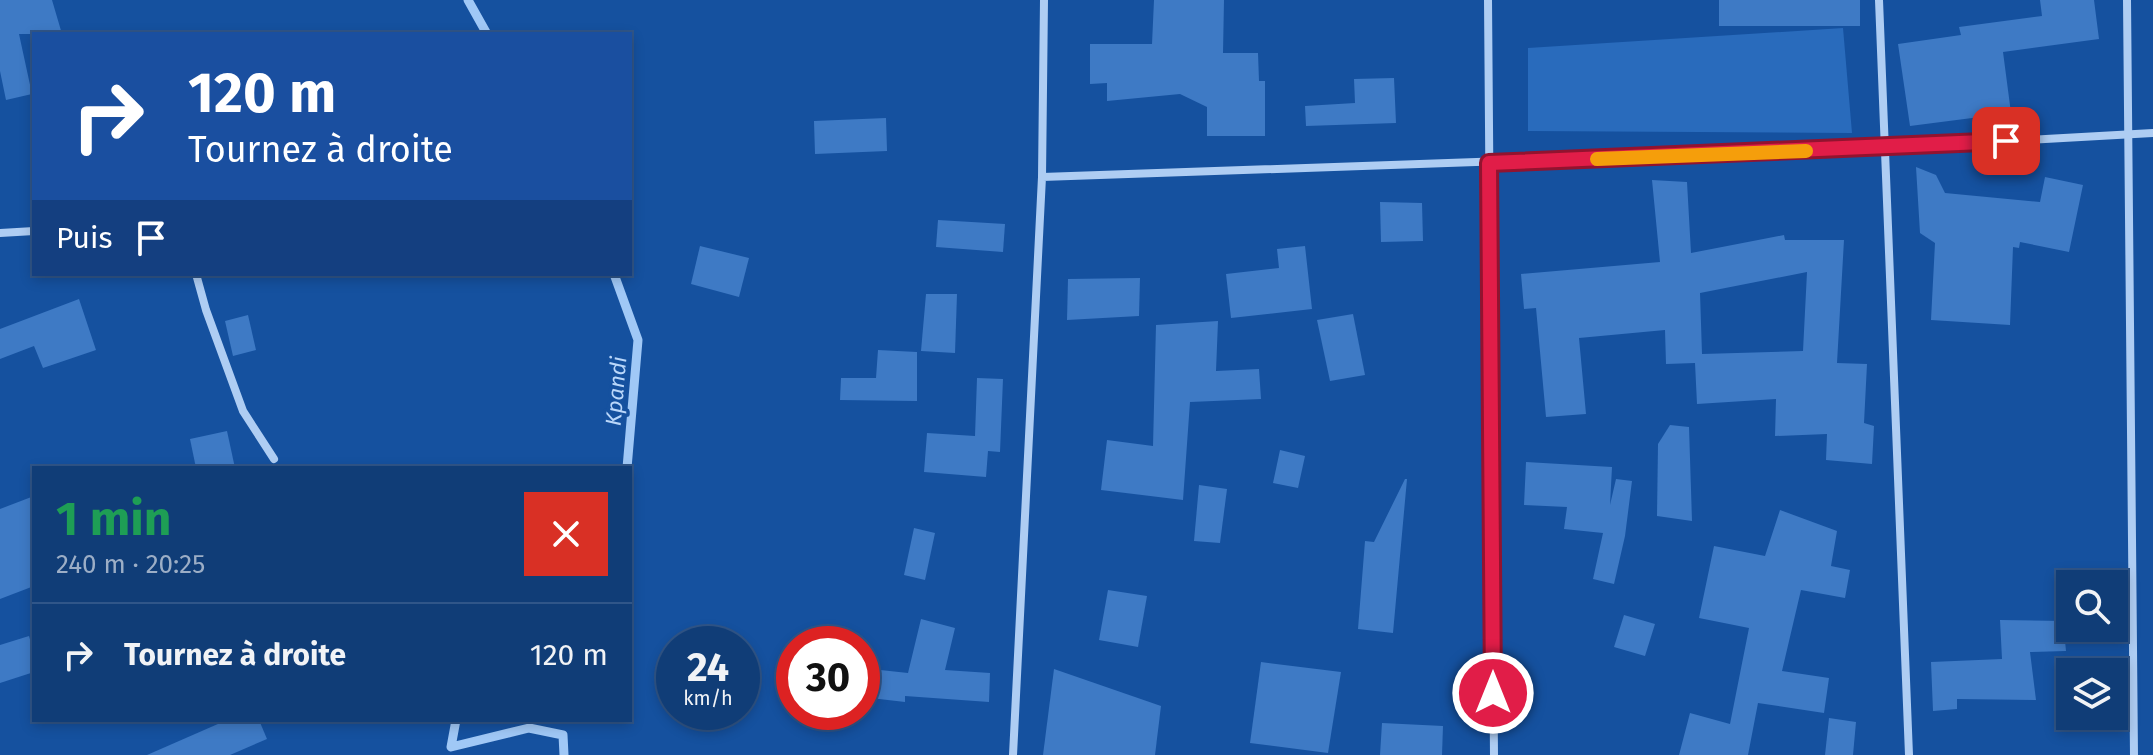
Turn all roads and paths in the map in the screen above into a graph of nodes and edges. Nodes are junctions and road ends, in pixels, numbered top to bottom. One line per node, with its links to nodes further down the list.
1 (1044, 0): 9 (street)
2 (1488, 0): 8 (street)
3 (1879, 0): 7 (street)
4 (2127, 0): 6 (street)
5 (2153, 133): 6 (street)
6 (2128, 135): 7 (street); 17 (street)
7 (1884, 148): 8 (street); 16 (street)
8 (1489, 163): 9 (street); 15 (street)
9 (1042, 177): 14 (street)
10 (32, 231): 11 (street)
11 (0, 233)
12 (197, 276): 13 (street)
13 (274, 459)
14 (1013, 755)
15 (1494, 755)
16 (1909, 755)
17 (2134, 755)

